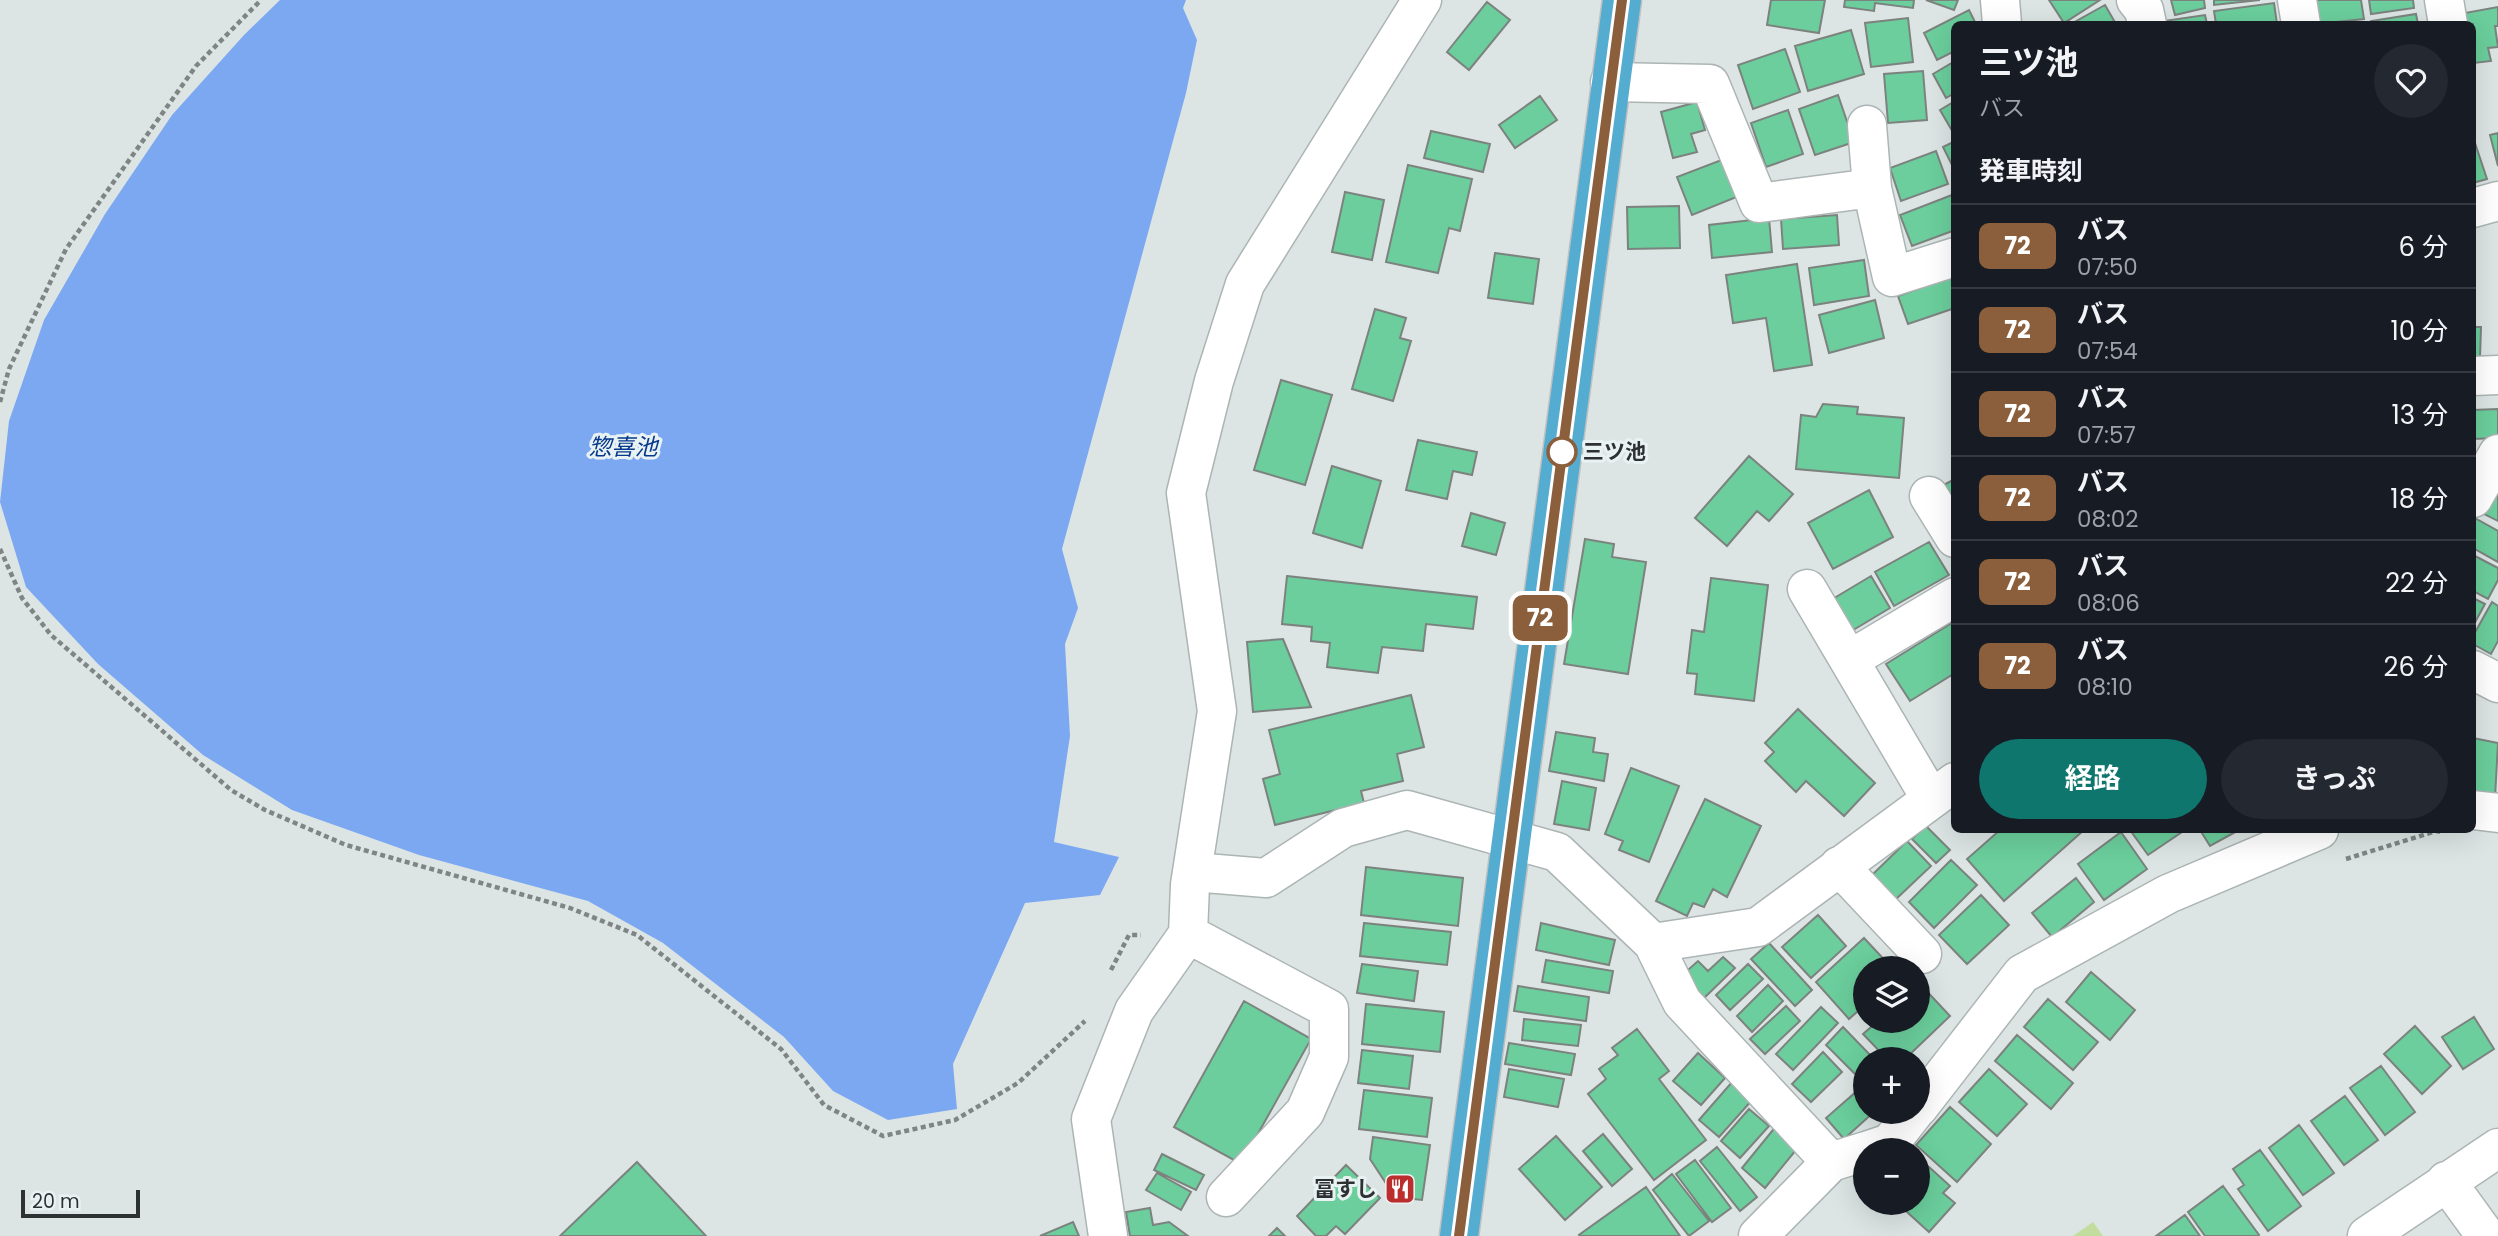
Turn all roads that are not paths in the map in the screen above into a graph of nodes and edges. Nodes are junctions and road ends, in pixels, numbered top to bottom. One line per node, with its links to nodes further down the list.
1 (1422, 0): 32 (street)
2 (1622, 0): 11 (highway)
3 (2000, 0): 7 (street)
4 (2136, 0): 8 (street)
5 (2297, 0): 9 (street)
6 (2444, 0): 10 (street)
7 (2002, 21)
8 (2146, 21)
9 (2300, 21)
10 (2448, 21)
11 (1610, 82): 13 (street); 30 (highway)
12 (1867, 125): 13 (street)
13 (1872, 188): 14 (street)
14 (1951, 258)
15 (2498, 375): 16 (street)
16 (2476, 376)
17 (2498, 454): 18 (street)
18 (2476, 493)
19 (1929, 496): 20 (street)
20 (1951, 532)
21 (1807, 589): 23 (street)
22 (1951, 599): 23 (street)
23 (1849, 660): 26 (street)
24 (2476, 671): 25 (street)
25 (2498, 682)
26 (1943, 790): 31 (street)
27 (2476, 810): 28 (street)
28 (2498, 813)
29 (2312, 833): 36 (street)
30 (1512, 840): 32 (street); 34 (street); 45 (highway)
31 (1839, 866): 34 (street); 35 (street)
32 (1193, 872): 33 (street)
33 (1188, 934): 43 (street); 44 (street)
34 (1653, 943): 40 (street)
35 (1922, 954)
36 (1930, 1093)
37 (1906, 1124): 38 (street)
38 (1895, 1138)
39 (2498, 1148): 42 (street)
40 (1853, 1152)
41 (1853, 1156): 46 (street)
42 (2446, 1181): 47 (street); 48 (street)
43 (1226, 1197)
44 (1108, 1236)
45 (1459, 1236)
46 (1758, 1236)
47 (2367, 1236)
48 (2486, 1236)

